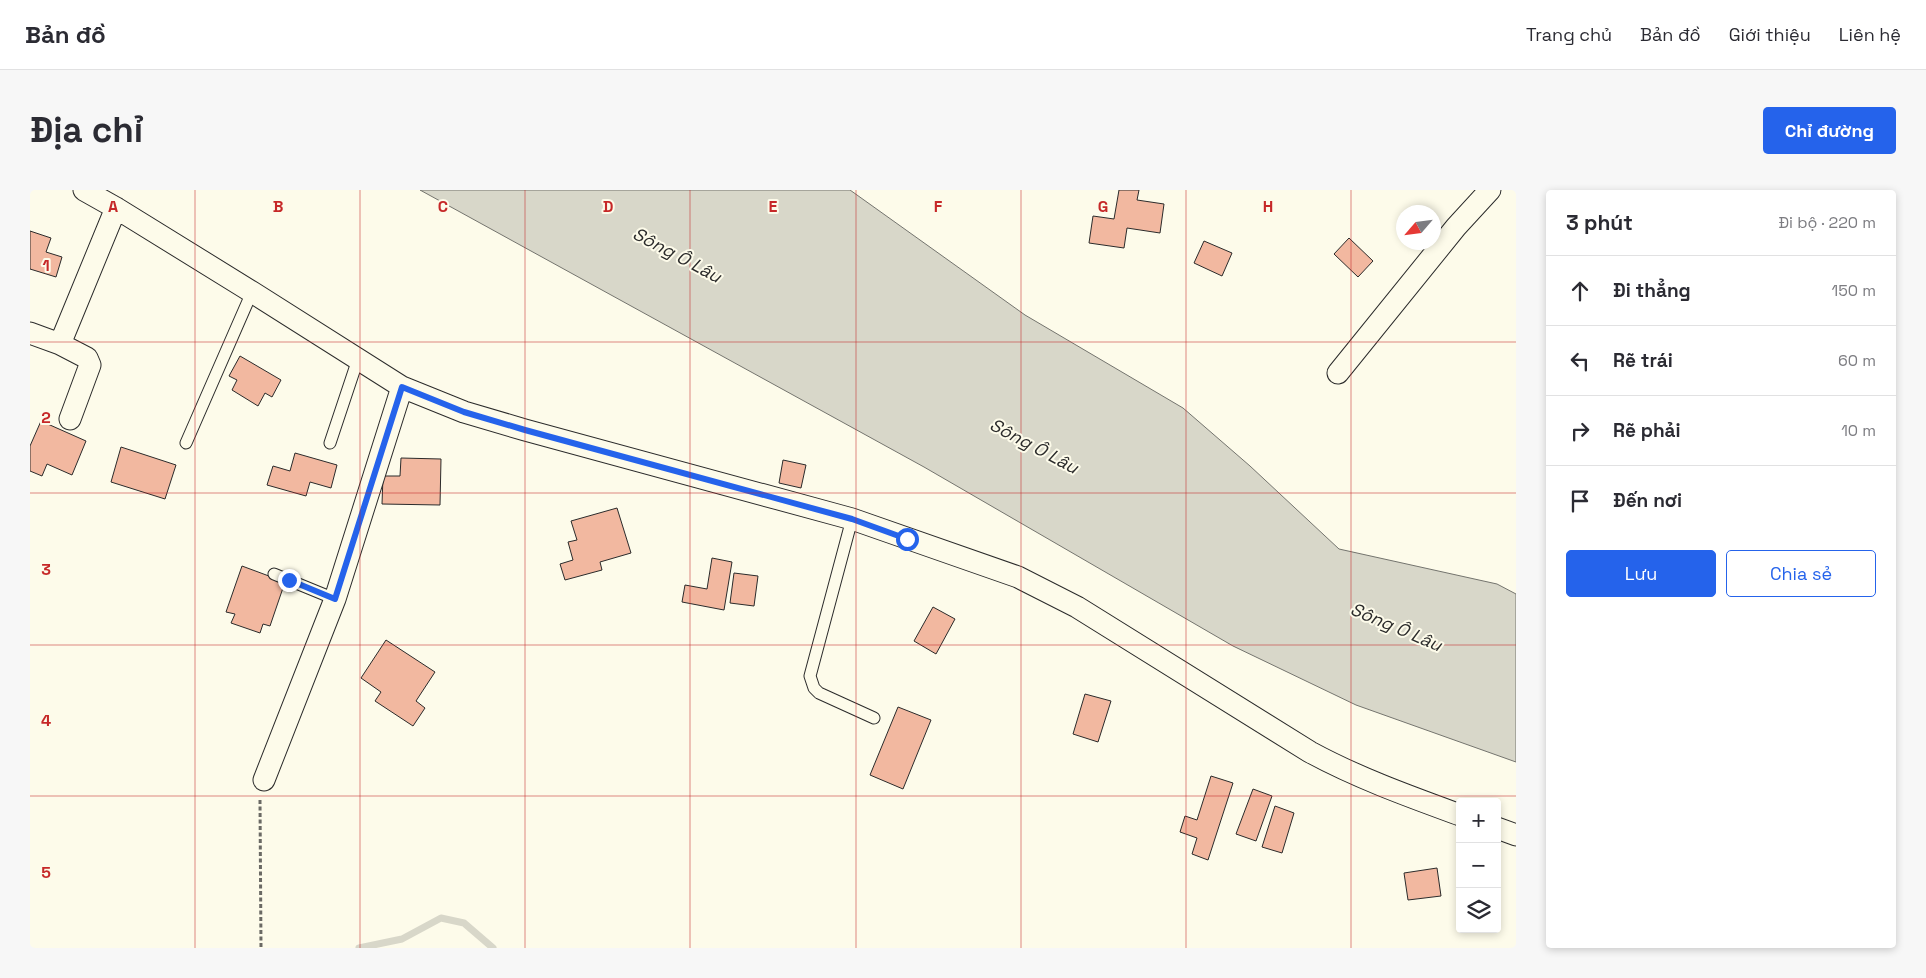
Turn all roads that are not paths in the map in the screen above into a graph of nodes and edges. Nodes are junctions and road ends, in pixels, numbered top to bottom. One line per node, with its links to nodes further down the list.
1 (84, 190): 3 (street)
2 (1490, 190): 8 (street)
3 (116, 208): 4 (street); 6 (street)
4 (252, 292): 7 (street); 11 (lane)
5 (30, 333): 6 (street)
6 (60, 344): 10 (street)
7 (358, 359): 9 (street); 12 (lane)
8 (1338, 373)
9 (402, 387): 13 (street); 15 (street)
10 (70, 419)
11 (186, 443)
12 (330, 443)
13 (852, 519): 16 (lane); 18 (street)
14 (274, 574): 15 (lane)
15 (335, 599): 17 (street)
16 (874, 718)
17 (264, 780)
18 (1456, 814)
19 (1501, 829): 20 (street)
20 (1516, 835)

